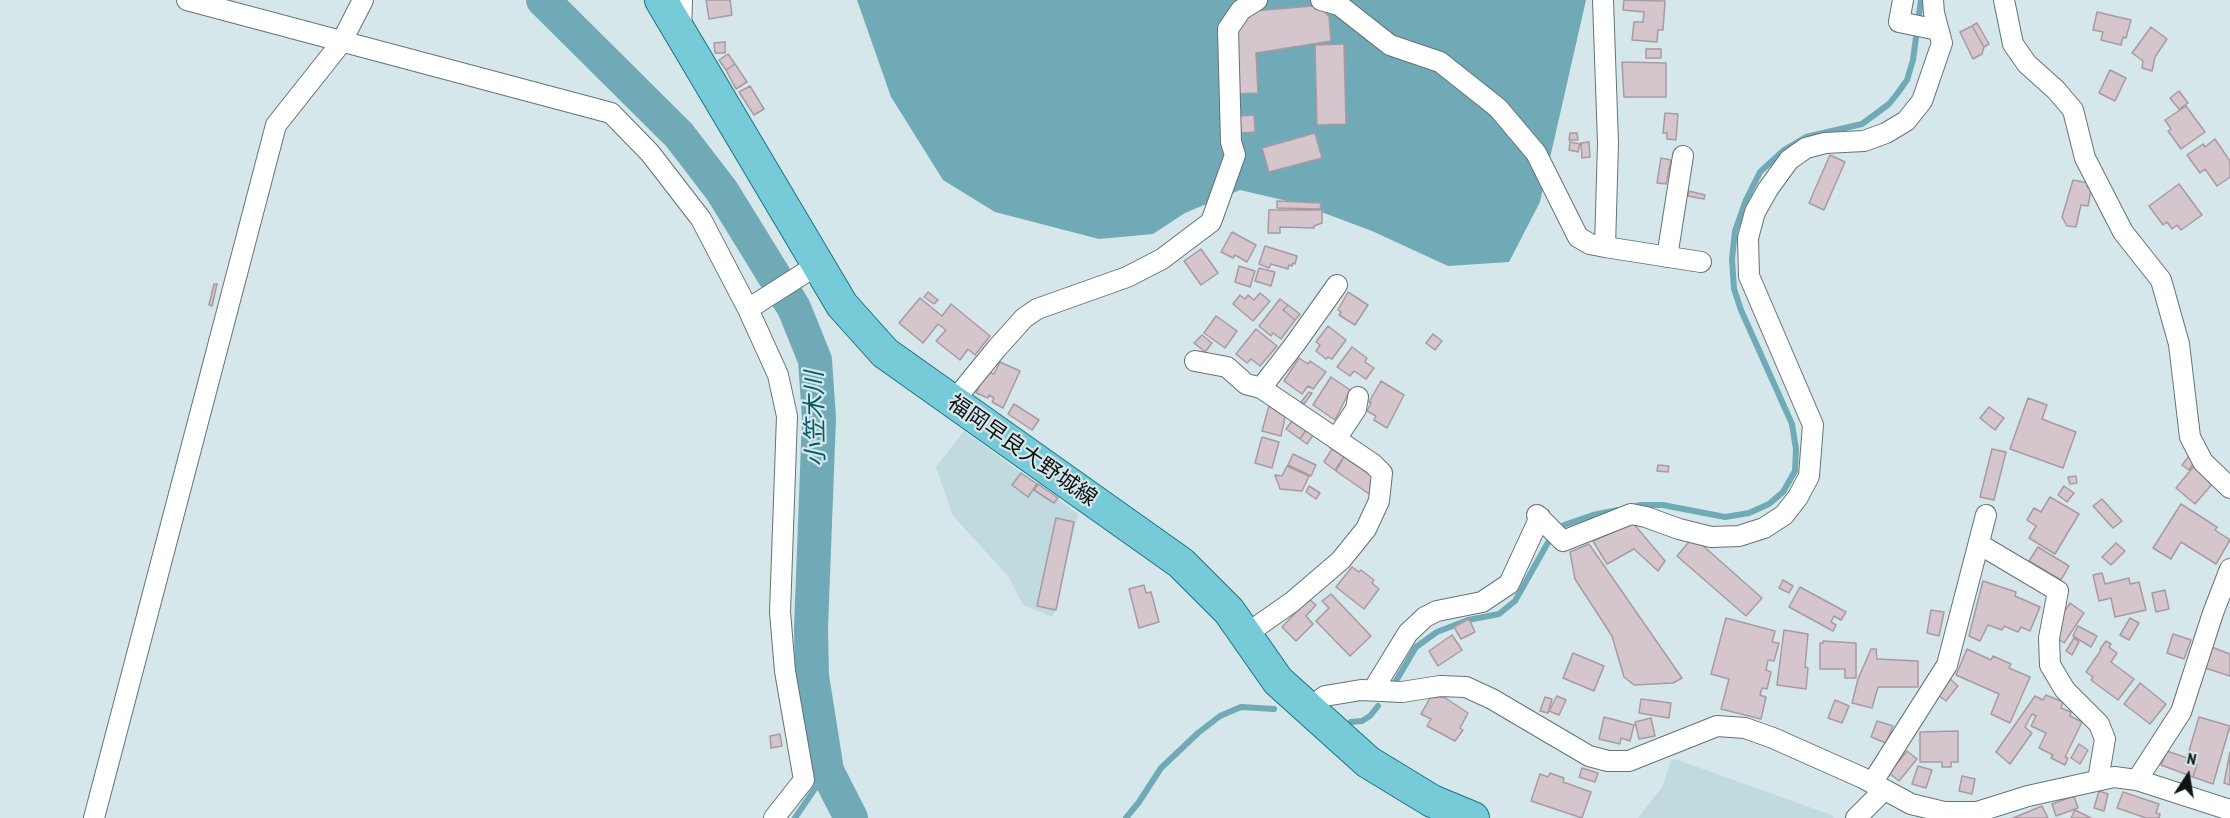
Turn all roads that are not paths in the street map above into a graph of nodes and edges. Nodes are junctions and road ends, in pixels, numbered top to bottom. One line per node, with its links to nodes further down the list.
1 (187, 0): 13 (street)
2 (363, 0): 13 (street)
3 (662, 0): 12 (main road, 福岡早良大野城線)
4 (682, 0): 12 (street)
5 (1257, 0): 24 (street)
6 (1321, 0): 15 (street)
7 (1603, 0): 15 (street)
8 (1903, 0): 11 (street)
9 (1933, 0): 11 (street)
10 (2004, 0): 26 (street)
11 (1934, 29): 31 (street)
12 (681, 33): 18 (main road, 福岡早良大野城線)
13 (341, 43): 20 (street); 38 (street)
14 (1683, 156): 16 (street)
15 (1605, 247): 16 (street)
16 (1667, 257): 17 (street)
17 (1701, 262)
18 (817, 265): 20 (street); 24 (main road, 福岡早良大野城線)
19 (1337, 285): 22 (street)
20 (748, 309): 39 (street)
21 (1195, 361): 22 (street)
22 (1261, 388): 25 (street)
23 (1358, 397): 25 (street)
24 (953, 402): 30 (main road, 福岡早良大野城線)
25 (1336, 439): 30 (street)
26 (2230, 488)
27 (1986, 515): 28 (street)
28 (1979, 544): 33 (street); 35 (street)
29 (2230, 569): 34 (street)
30 (1245, 635): 32 (main road, 福岡早良大野城線)
31 (1373, 690): 32 (street); 35 (street)
32 (1308, 710): 40 (main road, 福岡早良大野城線)
33 (2098, 780): 34 (street); 37 (street)
34 (2137, 780): 36 (street)
35 (1878, 787): 37 (street); 41 (street)
36 (2230, 810)
37 (1996, 812)
38 (94, 818)
39 (774, 818)
40 (1473, 818)
41 (1856, 818)

